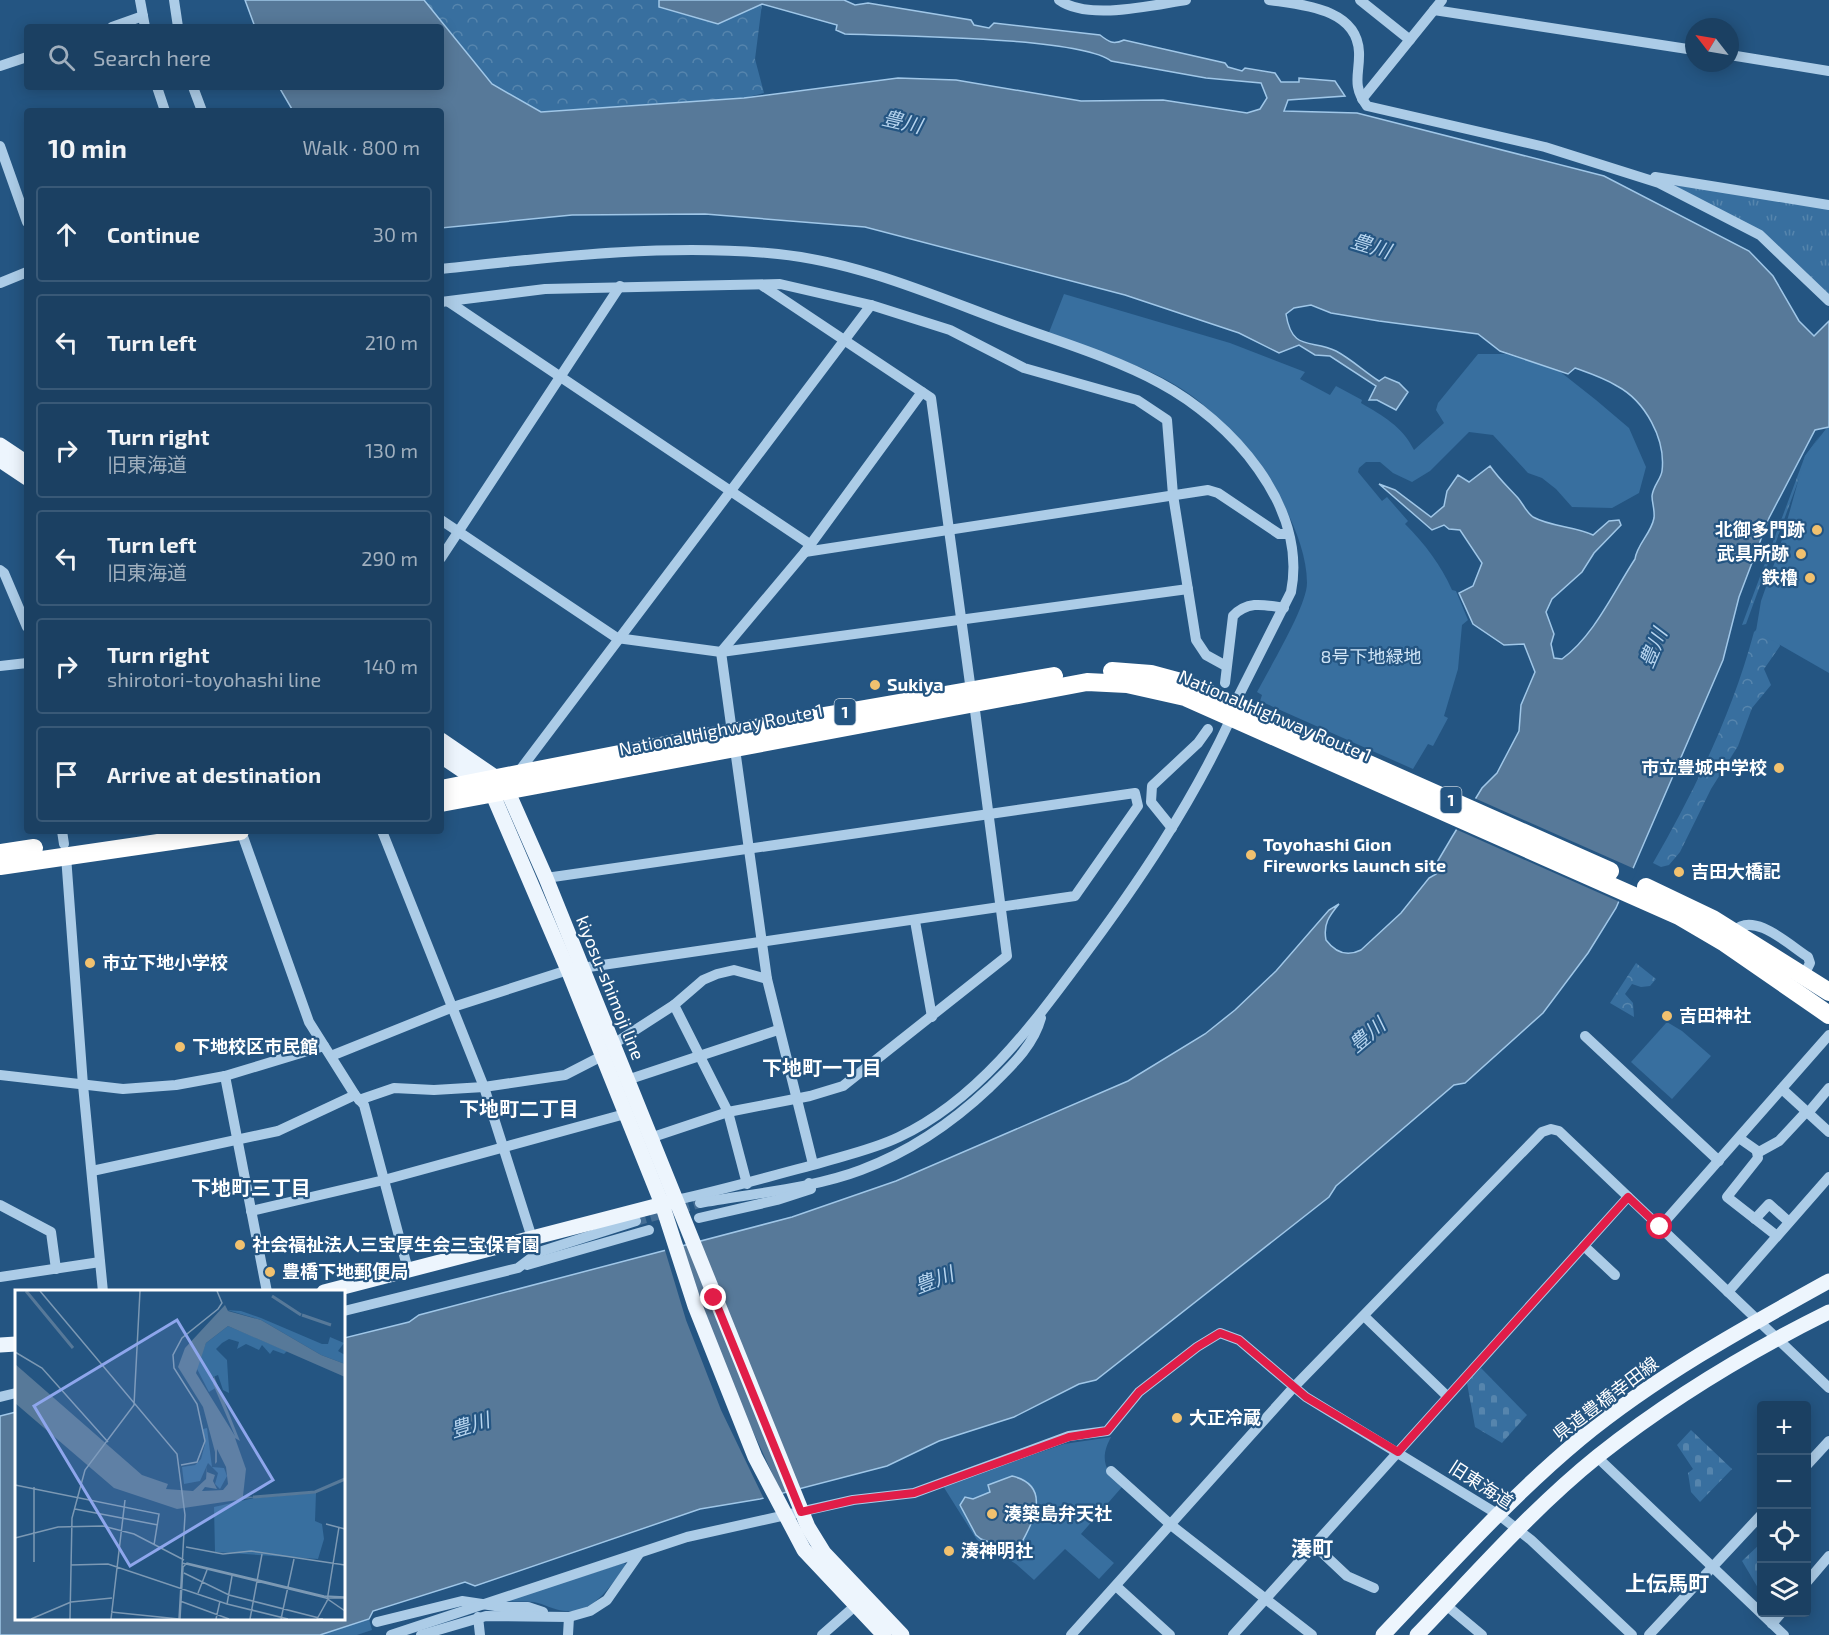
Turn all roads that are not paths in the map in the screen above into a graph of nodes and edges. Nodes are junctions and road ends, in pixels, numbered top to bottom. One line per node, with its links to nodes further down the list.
1 (140, 0): 10 (street)
2 (174, 0): 11 (street)
3 (1059, 0): 8 (street)
4 (1186, 0): 8 (street)
5 (1269, 0): 20 (street)
6 (1360, 0): 12 (street)
7 (1442, 0): 9 (street)
8 (1095, 4)
9 (1434, 10): 12 (street); 13 (street)
10 (144, 22)
11 (178, 24)
12 (1410, 39): 20 (street)
13 (1685, 49)
14 (1739, 56): 17 (street)
15 (24, 58): 16 (street)
16 (0, 66)
17 (1829, 71)
18 (158, 90): 21 (street)
19 (194, 90): 22 (street)
20 (1362, 99): 24 (street)
21 (164, 108)
22 (201, 108)
23 (0, 146): 26 (street)
24 (1634, 174): 25 (street); 32 (street)
25 (1829, 205)
26 (24, 214)
27 (444, 269): 47 (street)
28 (24, 273): 29 (street)
29 (0, 283)
30 (621, 286): 31 (street); 33 (street); 36 (street)
31 (763, 286): 34 (street); 35 (street)
32 (1829, 301)
33 (445, 302): 36 (street)
34 (871, 305): 35 (street); 43 (street)
35 (844, 342): 37 (street); 42 (street)
36 (561, 377): 42 (street); 45 (street)
37 (922, 392): 46 (street); 48 (street)
38 (0, 445): 40 (main road)
39 (0, 460): 41 (main road)
40 (24, 461)
41 (24, 476)
42 (730, 491): 48 (street); 55 (street)
43 (1173, 495): 46 (street); 47 (street); 51 (street)
44 (444, 522): 45 (street)
45 (458, 531): 49 (street); 55 (street)
46 (950, 531): 48 (street); 53 (street)
47 (1288, 534): 52 (street)
48 (808, 548): 56 (street)
49 (444, 553)
50 (0, 570): 54 (street)
51 (1188, 589): 53 (street); 59 (street)
52 (1284, 608): 59 (street); 62 (street)
53 (960, 619): 56 (street); 61 (street)
54 (24, 620)
55 (617, 638): 56 (street); 67 (street)
56 (721, 652): 64 (street)
57 (24, 663): 58 (street)
58 (0, 666)
59 (1226, 666): 60 (street)
60 (1225, 682)
61 (973, 697): 62 (highway, National Highway Route 1 / 1); 64 (highway, National Highway Route 1 / 1); 70 (street)
62 (1238, 713): 71 (street); 81 (highway, National Highway Route 1 / 1)
63 (1208, 729): 71 (street)
64 (734, 740): 67 (highway, National Highway Route 1 / 1); 77 (street)
65 (444, 742): 67 (main road)
66 (444, 758): 67 (main road)
67 (499, 785): 68 (highway, National Highway Route 1 / 1); 69 (highway, National Highway Route 1 / 1); 80 (main road, kiyosu-shimoji line); 85 (main road, kiyosu-shimoji line)
68 (444, 789)
69 (444, 802)
70 (988, 814): 77 (street); 82 (street); 82 (street)
71 (1172, 828): 90 (street)
72 (134, 834): 76 (highway)
73 (199, 834): 76 (highway)
74 (241, 834): 96 (street)
75 (383, 834): 89 (street)
76 (64, 844): 78 (highway); 79 (highway); 103 (street)
77 (749, 848): 80 (street); 84 (street)
78 (0, 853)
79 (0, 866)
80 (546, 879): 85 (main road, kiyosu-shimoji line)
81 (1652, 896): 87 (highway, National Highway Route 1 / 1); 91 (highway, National Highway Route 1 / 1)
82 (1000, 908): 83 (street); 92 (street)
83 (915, 921): 84 (street); 92 (street)
84 (761, 942): 85 (street); 86 (street)
85 (574, 969): 89 (street); 97 (main road, kiyosu-shimoji line)
86 (767, 979): 88 (street); 93 (street)
87 (1829, 992)
88 (674, 1005): 97 (street); 98 (street)
89 (453, 1007): 99 (street); 104 (street)
90 (1044, 1010): 119 (street); 123 (street)
91 (1829, 1015)
92 (932, 1017): 108 (street)
93 (778, 1030): 98 (street); 108 (street)
94 (1829, 1035): 106 (street)
95 (1585, 1036): 118 (street)
96 (324, 1046): 99 (street); 101 (street)
97 (607, 1050): 102 (main road, kiyosu-shimoji line); 104 (street); 111 (main road, kiyosu-shimoji line)
98 (699, 1055): 102 (street); 109 (street)
99 (331, 1056): 107 (street)
100 (0, 1075): 103 (street)
101 (225, 1076): 103 (street); 115 (street)
102 (627, 1080): 113 (main road, kiyosu-shimoji line)
103 (83, 1085): 120 (street)
104 (484, 1087): 107 (street); 116 (street)
105 (1829, 1088): 110 (street)
106 (1782, 1089): 110 (street); 114 (street)
107 (357, 1097): 115 (street); 122 (street)
108 (795, 1097): 109 (street); 119 (street)
109 (728, 1112): 113 (street); 124 (street)
110 (1807, 1112): 112 (street); 117 (street)
111 (626, 1114): 116 (street); 126 (main road, kiyosu-shimoji line)
112 (1829, 1132)
113 (650, 1138): 126 (main road, kiyosu-shimoji line)
114 (1739, 1138): 117 (street); 118 (street)
115 (239, 1141): 120 (street); 129 (street)
116 (504, 1147): 122 (street); 137 (street)
117 (1757, 1152): 130 (street)
118 (1719, 1161): 134 (street)
119 (813, 1164): 124 (street)
120 (92, 1171): 139 (street)
121 (1829, 1177): 133 (street)
122 (384, 1180): 129 (street); 142 (street)
123 (809, 1183): 127 (street); 132 (street)
124 (747, 1184): 126 (street)
125 (1628, 1197): 134 (street); 138 (street); 152 (street)
126 (669, 1202): 132 (main road); 137 (main road); 168 (main road)
127 (700, 1203)
128 (0, 1205): 141 (street)
129 (250, 1211): 147 (street)
130 (1755, 1219): 133 (street); 136 (street)
131 (636, 1221): 140 (street)
132 (692, 1222): 167 (main road)
133 (1789, 1222): 136 (street)
134 (1660, 1227): 149 (street)
135 (649, 1230): 140 (street)
136 (1777, 1236): 149 (street)
137 (532, 1238): 142 (main road)
138 (1584, 1246): 143 (street); 160 (street)
139 (100, 1262): 141 (street); 146 (street)
140 (518, 1268): 150 (street)
141 (56, 1269): 144 (street)
142 (408, 1270): 148 (main road)
143 (1615, 1275)
144 (0, 1277)
145 (1829, 1281): 153 (main road, 県道豊橋幸田線)
146 (103, 1290)
147 (267, 1290)
148 (332, 1290)
149 (1728, 1292): 153 (street)
150 (345, 1311)
151 (1829, 1312): 154 (main road)
152 (1364, 1316): 157 (street); 160 (street)
153 (1756, 1321): 154 (street); 169 (main road, 県道豊橋幸田線)
154 (1777, 1340): 158 (street); 164 (main road)
155 (15, 1344): 156 (main road)
156 (0, 1345)
157 (1293, 1388): 163 (street, 旧東海道); 167 (street, 旧東海道); 171 (street)
158 (1829, 1388)
159 (15, 1393): 161 (street)
160 (1447, 1396): 163 (street)
161 (0, 1397)
162 (1829, 1441): 165 (street)
163 (1398, 1452): 169 (street, 旧東海道); 173 (street)
164 (1597, 1457): 172 (main road); 176 (street)
165 (1811, 1461)
166 (1111, 1471): 171 (street)
167 (800, 1510): 168 (street, 旧東海道); 196 (main road)
168 (783, 1514): 174 (street, 旧東海道); 183 (main road)
169 (1498, 1515): 172 (street, 旧東海道); 201 (main road, 県道豊橋幸田線)
170 (1757, 1518): 176 (street)
171 (1171, 1525): 178 (street); 180 (street)
172 (1518, 1530): 182 (main road); 204 (street, 旧東海道)
173 (1314, 1545): 179 (street); 180 (street)
174 (639, 1554): 181 (street, 旧東海道); 186 (street)
175 (1829, 1556): 177 (street)
176 (1712, 1568): 189 (street); 205 (street)
177 (1811, 1577)
178 (1116, 1586): 197 (street); 198 (street)
179 (1374, 1588)
180 (1265, 1599): 199 (street); 200 (street)
181 (477, 1604): 184 (street); 188 (street); 190 (street)
182 (1446, 1605): 202 (main road); 203 (street)
183 (855, 1606): 194 (street); 195 (main road)
184 (552, 1615): 185 (street); 186 (street)
185 (478, 1617): 191 (street); 192 (street)
186 (569, 1617): 193 (street)
187 (1778, 1617): 189 (street)
188 (377, 1622)
189 (1772, 1624): 206 (street)
190 (391, 1635)
191 (421, 1635)
192 (480, 1635)
193 (568, 1635)
194 (822, 1635)
195 (884, 1635)
196 (902, 1635)
197 (1071, 1635)
198 (1170, 1635)
199 (1233, 1635)
200 (1312, 1635)
201 (1383, 1635)
202 (1417, 1635)
203 (1482, 1635)
204 (1632, 1635)
205 (1649, 1635)
206 (1784, 1635)

